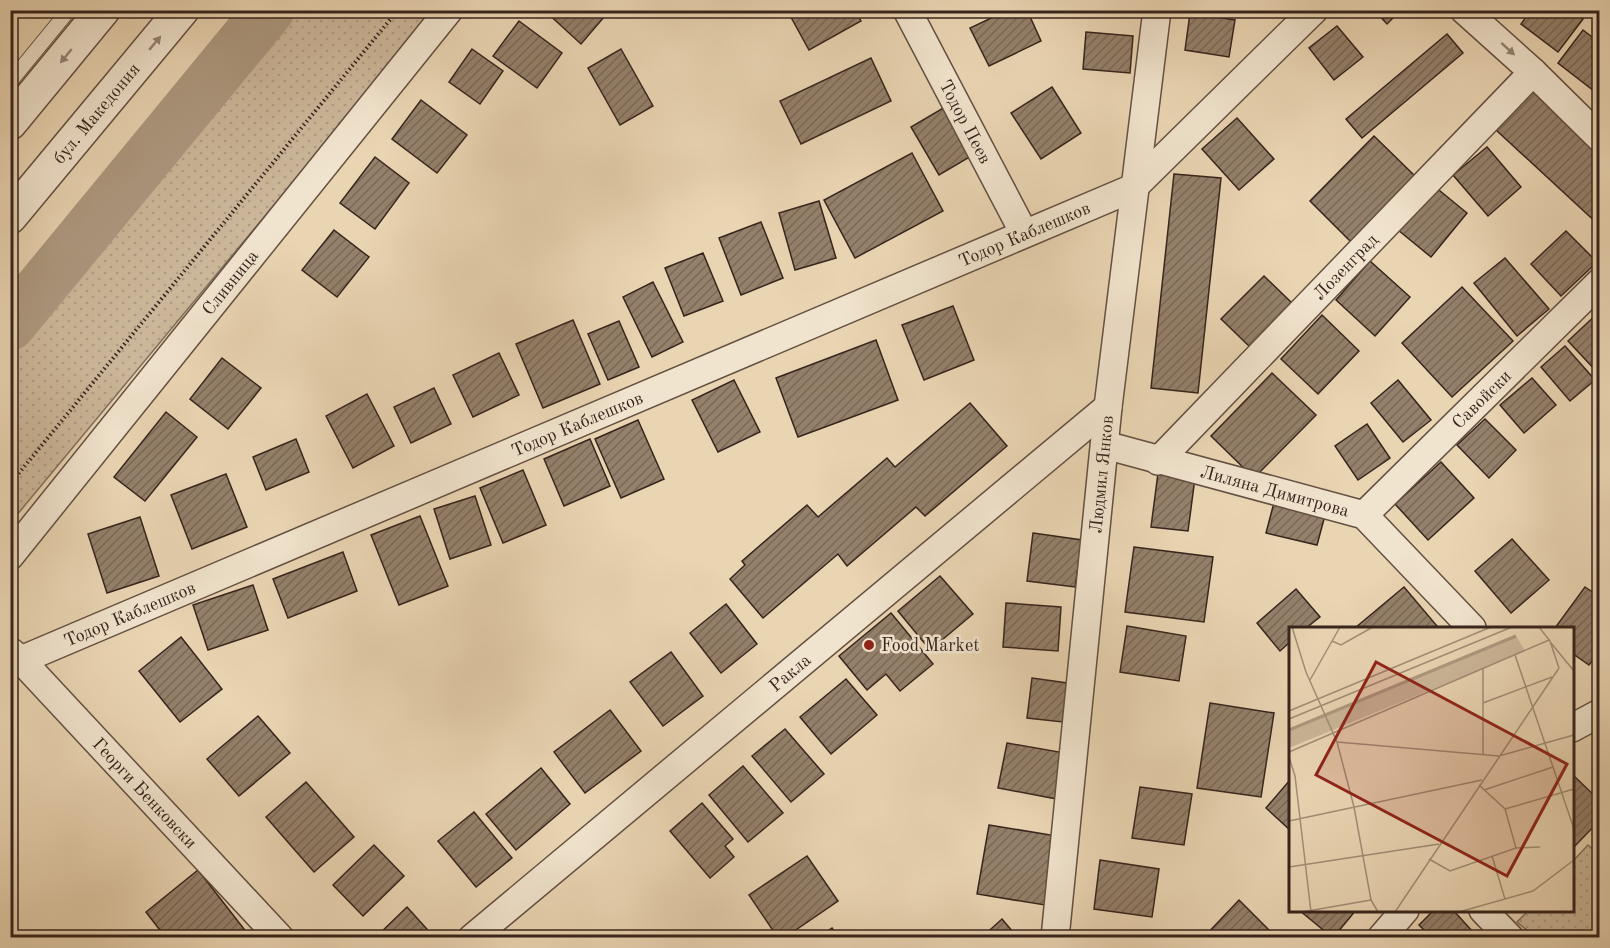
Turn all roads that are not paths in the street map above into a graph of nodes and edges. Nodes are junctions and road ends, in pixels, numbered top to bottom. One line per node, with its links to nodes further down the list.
1 (69, 10): 10 (lane)
2 (103, 10): 11 (street, one-way to 11)
3 (182, 10): 14 (street, бул. Македония, one-way to 3)
4 (450, 10): 21 (street, Сливница)
5 (907, 10): 15 (street, Тодор Пеев)
6 (1157, 10): 13 (street, Людмил Янков)
7 (1314, 10): 13 (street)
8 (1464, 10): 9 (street, one-way to 9)
9 (1533, 72): 12 (street); 19 (street, Лозенград)
10 (10, 82)
11 (10, 123)
12 (1599, 138)
13 (1134, 188): 15 (street, Тодор Каблешков); 17 (street, Людмил Янков)
14 (10, 217)
15 (1024, 233): 23 (street, Тодор Каблешков)
16 (1599, 282): 20 (street, Савойски)
17 (1108, 407): 18 (street, Людмил Янков); 29 (street, Ракла)
18 (1104, 445): 19 (street, Лиляна Димитрова); 30 (street, Людмил Янков)
19 (1158, 461): 20 (street, Лиляна Димитрова)
20 (1364, 515): 22 (street, Лиляна Димитрова)
21 (10, 556)
22 (1471, 627)
23 (16, 656): 28 (street, Георги Бенковски)
24 (1599, 713): 25 (street)
25 (1574, 727)
26 (1403, 912): 31 (street)
27 (1485, 912): 32 (street)
28 (280, 938)
29 (472, 938)
30 (1054, 938)
31 (1381, 938)
32 (1510, 938)

